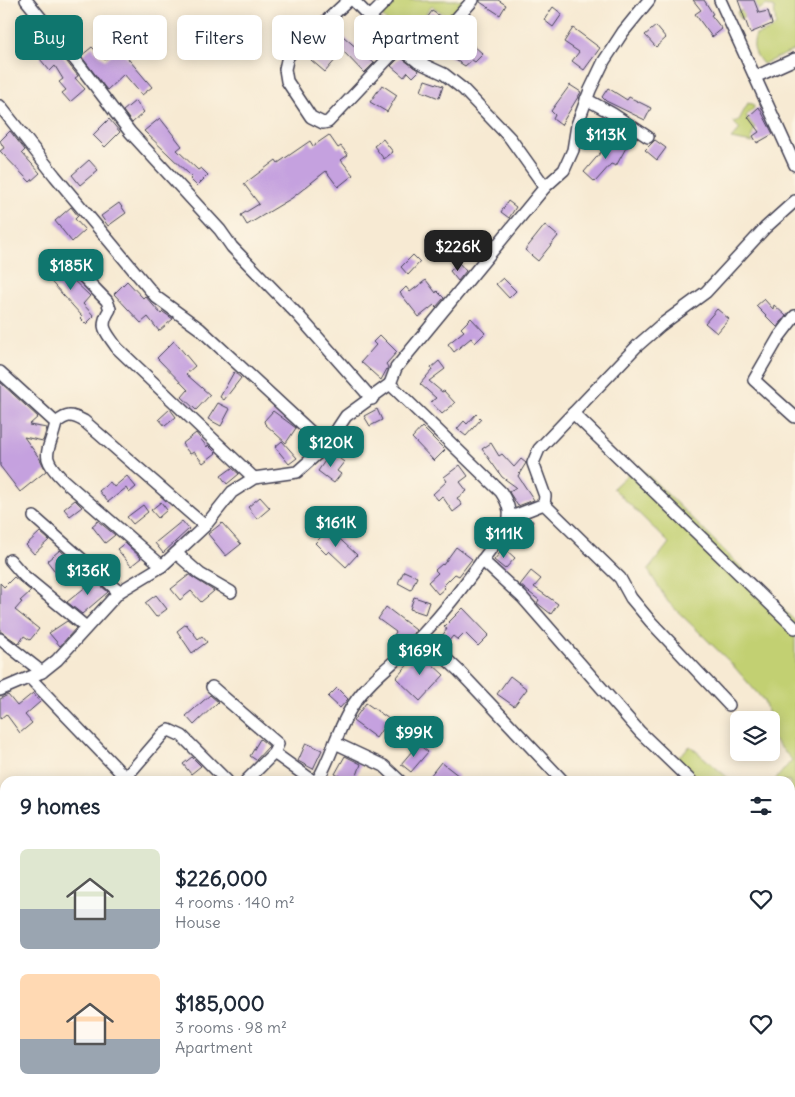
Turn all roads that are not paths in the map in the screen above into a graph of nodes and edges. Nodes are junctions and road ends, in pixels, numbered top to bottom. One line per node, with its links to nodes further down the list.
1 (26, 0): 25 (street)
2 (348, 0): 11 (street)
3 (353, 0): 8 (street)
4 (388, 0): 9 (street)
5 (473, 0): 13 (street)
6 (649, 0): 15 (street)
7 (720, 0): 14 (street)
8 (368, 15)
9 (372, 15)
10 (795, 58): 14 (street)
11 (387, 60)
12 (415, 60): 13 (street)
13 (418, 62): 19 (street)
14 (754, 77): 18 (street)
15 (586, 99): 17 (street); 19 (street)
16 (0, 106): 29 (street)
17 (648, 137)
18 (795, 165)
19 (545, 187): 24 (street)
20 (795, 201): 26 (street)
21 (70, 263): 30 (street)
22 (795, 316): 27 (street)
23 (0, 372): 28 (street)
24 (390, 384): 25 (street); 33 (street)
25 (372, 399): 29 (street)
26 (573, 413): 31 (street); 42 (street)
27 (795, 417)
28 (56, 423): 34 (street); 38 (street)
29 (326, 446): 30 (street)
30 (254, 478): 34 (street)
31 (544, 504): 33 (street); 49 (street)
32 (34, 517): 39 (street)
33 (511, 518): 37 (street)
34 (205, 526): 35 (street)
35 (176, 553): 38 (street); 40 (street)
36 (10, 560): 41 (street)
37 (482, 560): 43 (street); 60 (street)
38 (162, 566): 39 (street)
39 (119, 592): 41 (street)
40 (231, 592)
41 (86, 628): 45 (street)
42 (795, 628)
43 (422, 636): 50 (street); 59 (street)
44 (0, 639): 45 (street)
45 (42, 672): 46 (street)
46 (30, 678): 48 (street); 52 (street)
47 (212, 687): 51 (street)
48 (0, 690)
49 (729, 705)
50 (335, 743): 57 (street); 58 (street)
51 (274, 753): 55 (street); 56 (street)
52 (125, 776)
53 (131, 776): 54 (street)
54 (222, 776)
55 (251, 776)
56 (308, 776)
57 (318, 776)
58 (395, 776)
59 (558, 776)
60 (686, 776)

